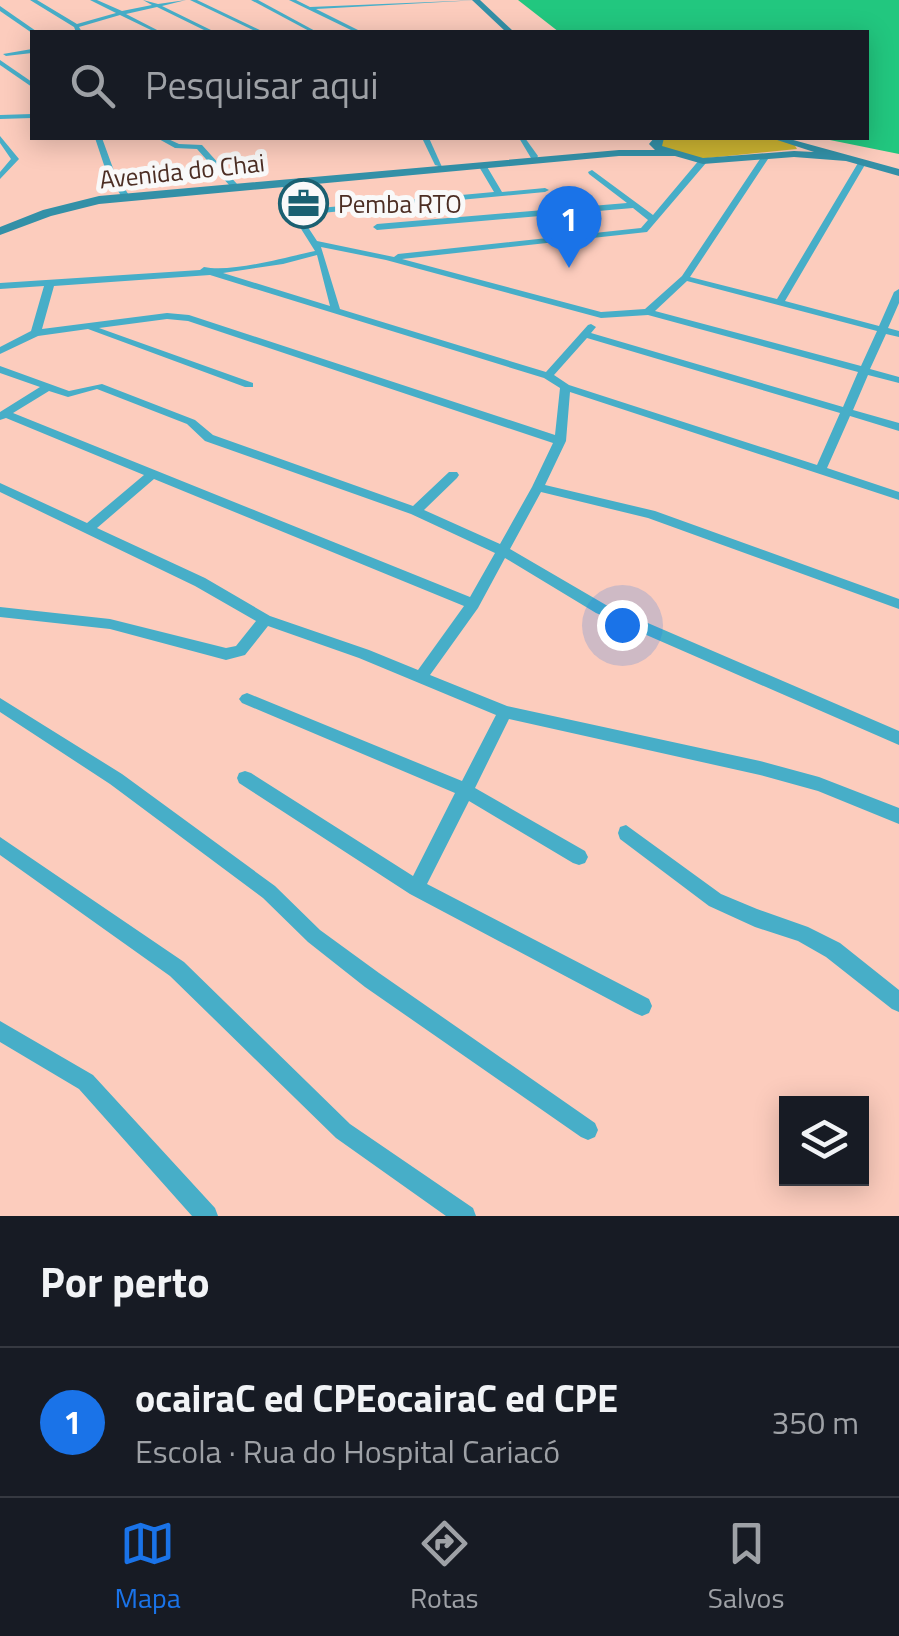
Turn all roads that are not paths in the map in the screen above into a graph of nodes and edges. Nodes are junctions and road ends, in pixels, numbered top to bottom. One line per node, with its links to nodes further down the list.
1 (33, 0): 19 (street)
2 (93, 0): 15 (street)
3 (146, 0): 12 (street)
4 (183, 0): 12 (street)
5 (193, 0): 23 (street)
6 (254, 0): 24 (street)
7 (292, 0): 14 (street)
8 (326, 2): 9 (street); 14 (street)
9 (354, 2): 11 (street)
10 (478, 2): 11 (street); 16 (street); 26 (main road)
11 (397, 3)
12 (157, 6): 15 (street); 22 (street)
13 (0, 8): 20 (street)
14 (311, 8): 25 (street)
15 (120, 13): 17 (street); 21 (street)
16 (393, 14)
17 (88, 21): 18 (street); 19 (street)
18 (98, 27)
19 (78, 29)
20 (31, 30)
21 (154, 30)
22 (208, 30)
23 (258, 30)
24 (310, 30)
25 (355, 30)
26 (508, 30)
27 (30, 51): 28 (street)
28 (2, 55): 29 (street)
29 (30, 83)
30 (0, 109): 31 (street)
31 (4, 116): 32 (street)
32 (30, 116)
33 (0, 138): 50 (street)
34 (99, 140): 55 (street)
35 (165, 140): 51 (street)
36 (427, 140): 46 (street)
37 (523, 140): 42 (street)
38 (780, 140): 40 (main road)
39 (656, 141): 41 (main road, Avenida do Chai); 42 (main road, Avenida do Chai)
40 (797, 149): 43 (main road, Avenida do Chai); 45 (main road)
41 (671, 154): 44 (main road, Avenida do Chai); 47 (main road, Avenida do Chai)
42 (534, 156): 46 (main road, Avenida do Chai)
43 (766, 156): 44 (main road, Avenida do Chai); 64 (street)
44 (703, 160): 58 (street)
45 (862, 163): 49 (main road); 68 (street)
46 (439, 165): 51 (main road, Avenida do Chai)
47 (482, 165): 52 (main road, Avenida do Chai); 54 (street)
48 (592, 172): 56 (street)
49 (899, 173)
50 (0, 176)
51 (234, 184): 55 (main road, Avenida do Chai)
52 (284, 184): 55 (main road, Avenida do Chai); 57 (street)
53 (545, 190): 54 (street)
54 (499, 194): 57 (street)
55 (125, 195): 59 (main road, Avenida do Chai)
56 (635, 205): 58 (street); 60 (street)
57 (296, 213): 61 (street)
58 (653, 219): 62 (street)
59 (0, 228)
60 (377, 228)
61 (317, 248): 62 (street); 63 (street); 69 (street)
62 (387, 258): 71 (street)
63 (204, 270): 65 (street); 69 (street)
64 (685, 278): 68 (street); 70 (street)
65 (50, 282): 66 (street); 74 (street)
66 (0, 286)
67 (899, 292): 73 (street)
68 (780, 302): 73 (street)
69 (336, 311): 80 (street)
70 (648, 312): 71 (street); 79 (street)
71 (601, 315): 75 (street)
72 (93, 328): 74 (street); 82 (street); 88 (street)
73 (885, 330): 76 (street); 79 (street)
74 (36, 333): 77 (street)
75 (585, 334): 80 (street); 85 (street)
76 (899, 334)
77 (0, 352)
78 (0, 369): 84 (street)
79 (866, 370): 81 (street); 85 (street)
80 (548, 376): 83 (street)
81 (899, 380)
82 (249, 385)
83 (565, 386): 88 (street); 89 (street)
84 (46, 388): 86 (street); 95 (street)
85 (847, 412): 87 (street); 89 (street)
86 (2, 416): 90 (street)
87 (899, 427)
88 (560, 440): 93 (street)
89 (820, 471): 94 (street)
90 (154, 473): 96 (street); 98 (street)
91 (453, 476): 95 (street)
92 (0, 487): 96 (street)
93 (538, 487): 97 (street); 99 (street)
94 (899, 496)
95 (415, 512): 97 (street)
96 (88, 529): 101 (street)
97 (505, 552): 98 (street); 106 (street)
98 (473, 604): 102 (street)
99 (899, 604)
100 (0, 612): 101 (street)
101 (265, 620): 102 (street)
102 (420, 678): 105 (street)
103 (247, 699): 108 (street)
104 (0, 704): 117 (street)
105 (505, 712): 108 (street); 109 (street)
106 (899, 738)
107 (244, 778): 113 (street)
108 (464, 789): 112 (street); 113 (street)
109 (899, 816)
110 (626, 833): 114 (street)
111 (0, 845): 119 (street)
112 (579, 857)
113 (416, 888): 115 (street)
114 (899, 1002)
115 (642, 1006)
116 (0, 1031): 118 (street)
117 (588, 1130)
118 (207, 1216)
119 (465, 1216)

